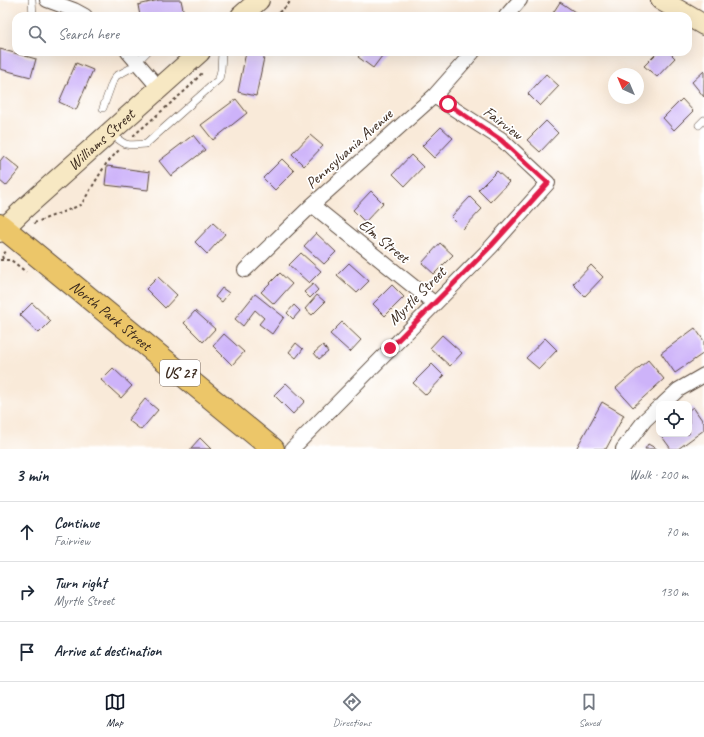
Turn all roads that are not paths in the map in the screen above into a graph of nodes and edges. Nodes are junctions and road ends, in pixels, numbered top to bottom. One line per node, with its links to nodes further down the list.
1 (32, 0): 7 (lane)
2 (47, 0): 8 (street)
3 (259, 0): 9 (street)
4 (520, 0): 10 (street)
5 (661, 0): 6 (street)
6 (689, 6): 11 (street)
7 (33, 12)
8 (78, 12)
9 (246, 12)
10 (510, 12)
11 (704, 24)
12 (137, 56): 19 (lane)
13 (138, 56): 17 (street)
14 (222, 56): 20 (lane)
15 (470, 56): 18 (street, Pennsylvania Avenue)
16 (202, 61): 17 (street, Williams Street)
17 (159, 88): 20 (street, Williams Street)
18 (434, 96): 21 (street, Fairview); 22 (street, Pennsylvania Avenue)
19 (103, 108)
20 (116, 140): 23 (street, Williams Street)
21 (548, 183): 25 (street, Myrtle Street)
22 (312, 205): 24 (street, Pennsylvania Avenue); 25 (street, Elm Street)
23 (1, 229): 29 (main road, North Park Street / US 27)
24 (245, 270)
25 (434, 303): 30 (street, Myrtle Street)
26 (704, 375): 27 (street)
27 (666, 401)
28 (656, 410): 31 (street)
29 (273, 449)
30 (292, 449)
31 (624, 449)

